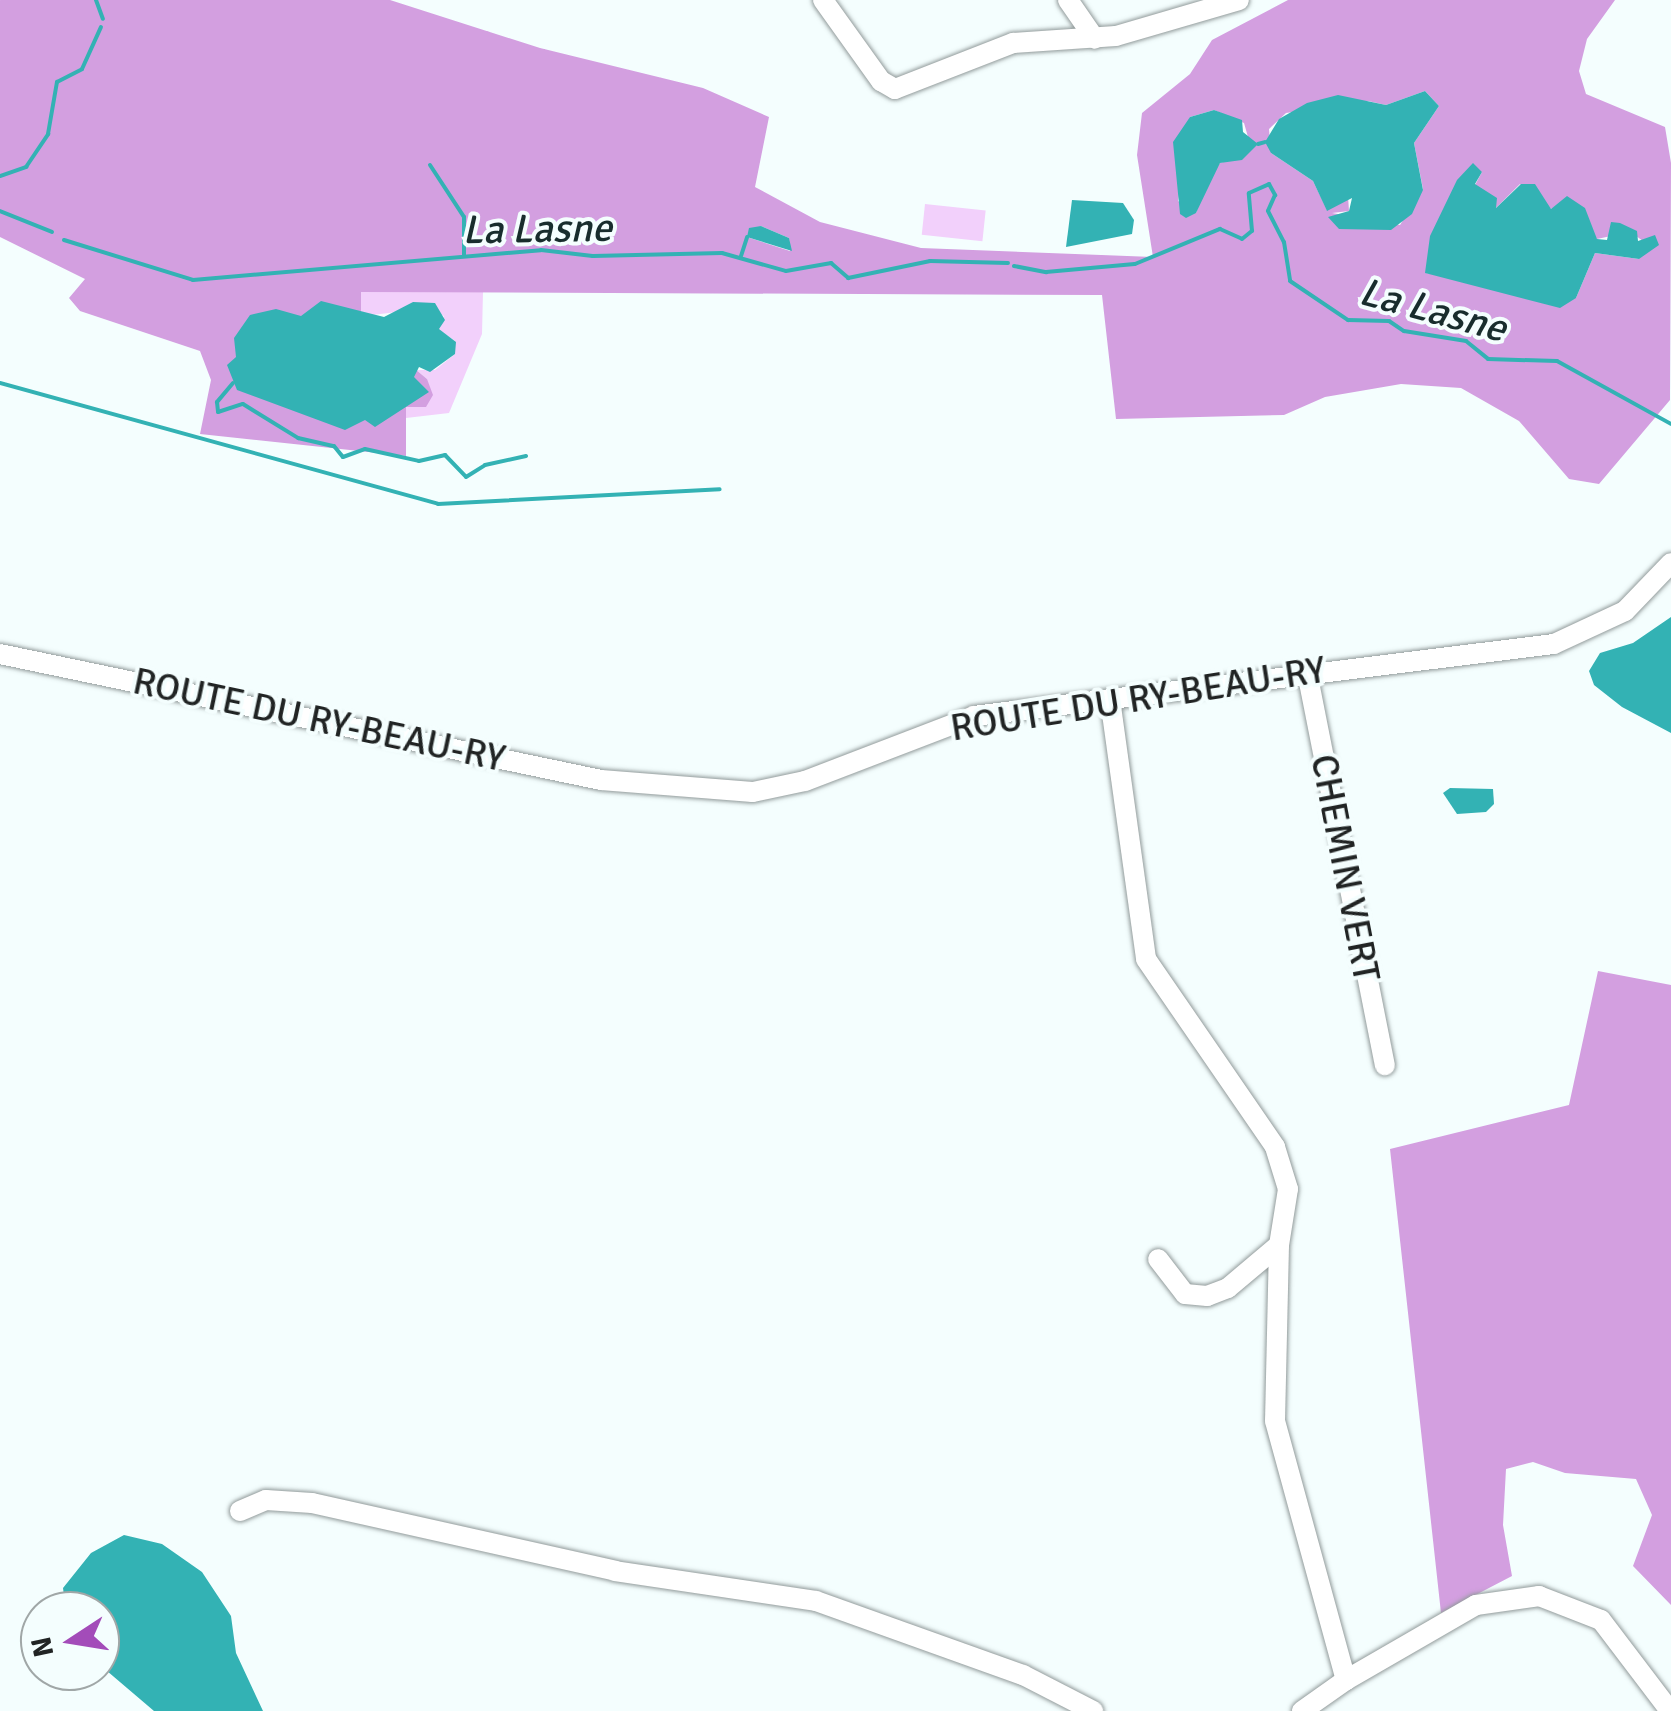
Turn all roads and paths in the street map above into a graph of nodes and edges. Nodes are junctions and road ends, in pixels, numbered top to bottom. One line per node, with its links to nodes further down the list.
1 (823, 0): 4 (street)
2 (1068, 0): 4 (street)
3 (1239, 0): 4 (street)
4 (1095, 40)
5 (1671, 563): 7 (street, ROUTE DU RY-BEAU-RY)
6 (0, 654): 8 (street, ROUTE DU RY-BEAU-RY)
7 (1307, 672): 8 (street, ROUTE DU RY-BEAU-RY); 9 (street, CHEMIN VERT)
8 (1110, 699): 10 (street)
9 (1385, 1065)
10 (1279, 1244): 11 (street); 13 (street)
11 (1158, 1259)
12 (240, 1511): 14 (street)
13 (1346, 1680): 15 (street); 16 (street)
14 (1093, 1711)
15 (1302, 1711)
16 (1670, 1711)

